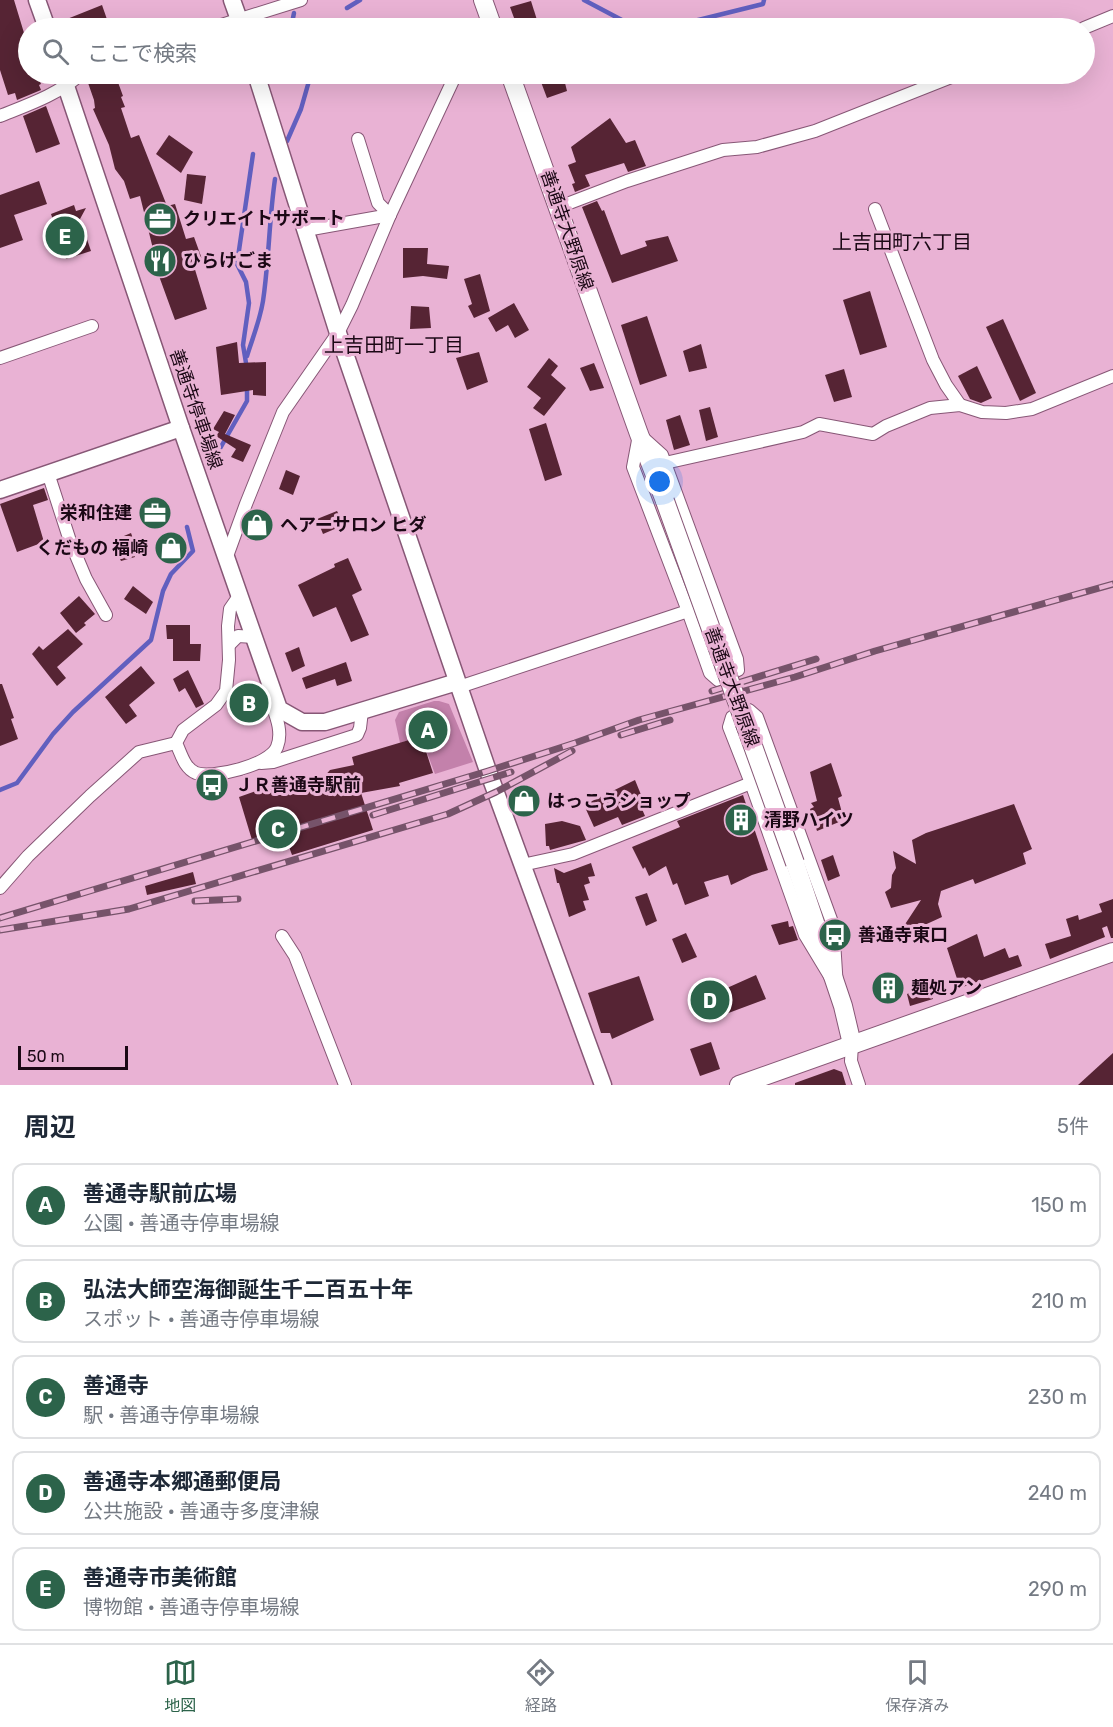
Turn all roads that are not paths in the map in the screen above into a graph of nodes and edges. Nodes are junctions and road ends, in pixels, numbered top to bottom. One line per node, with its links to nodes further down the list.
1 (37, 0): 6 (street)
2 (232, 0): 7 (street)
3 (301, 0): 8 (street)
4 (483, 0): 9 (main road)
5 (1113, 16): 10 (street)
6 (43, 18)
7 (238, 18)
8 (255, 18)
9 (486, 18)
10 (1095, 23)
11 (60, 84): 17 (street)
12 (65, 84): 28 (street, 善通寺停車場線)
13 (259, 84): 22 (street)
14 (451, 84): 21 (street)
15 (514, 84): 19 (main road, 善通寺大野原線)
16 (934, 84): 19 (street)
17 (0, 116)
18 (358, 140): 21 (street)
19 (559, 207): 29 (main road, 善通寺大野原線)
20 (875, 209): 27 (street)
21 (390, 215): 22 (street); 24 (street)
22 (306, 230): 24 (street)
23 (92, 326): 25 (street)
24 (338, 333): 33 (street); 40 (street)
25 (0, 358)
26 (1113, 376): 27 (street)
27 (960, 405): 30 (street)
28 (181, 428): 31 (street); 33 (street, 善通寺停車場線)
29 (639, 434): 30 (street); 35 (street); 49 (main road, 善通寺大野原線, bridge)
30 (665, 463): 35 (street)
31 (48, 473): 32 (street); 36 (street)
32 (0, 490)
33 (226, 559): 34 (street, 善通寺停車場線)
34 (239, 596): 37 (street, 善通寺停車場線); 38 (street)
35 (688, 611): 40 (street)
36 (106, 615)
37 (254, 637): 38 (street); 39 (street, 善通寺停車場線)
38 (229, 645): 42 (street)
39 (270, 683): 41 (street, 善通寺停車場線); 43 (street)
40 (458, 684): 41 (street); 45 (street)
41 (362, 711): 43 (street)
42 (176, 743): 43 (street); 46 (street)
43 (259, 763)
44 (751, 783): 45 (street); 49 (street); 49 (street)
45 (522, 865): 52 (street)
46 (0, 888)
47 (282, 936): 51 (street)
48 (1113, 952): 50 (main road)
49 (837, 988): 50 (main road, 善通寺大野原線)
50 (852, 1044): 53 (main road); 54 (street)
51 (345, 1085)
52 (603, 1085)
53 (739, 1085)
54 (859, 1085)

